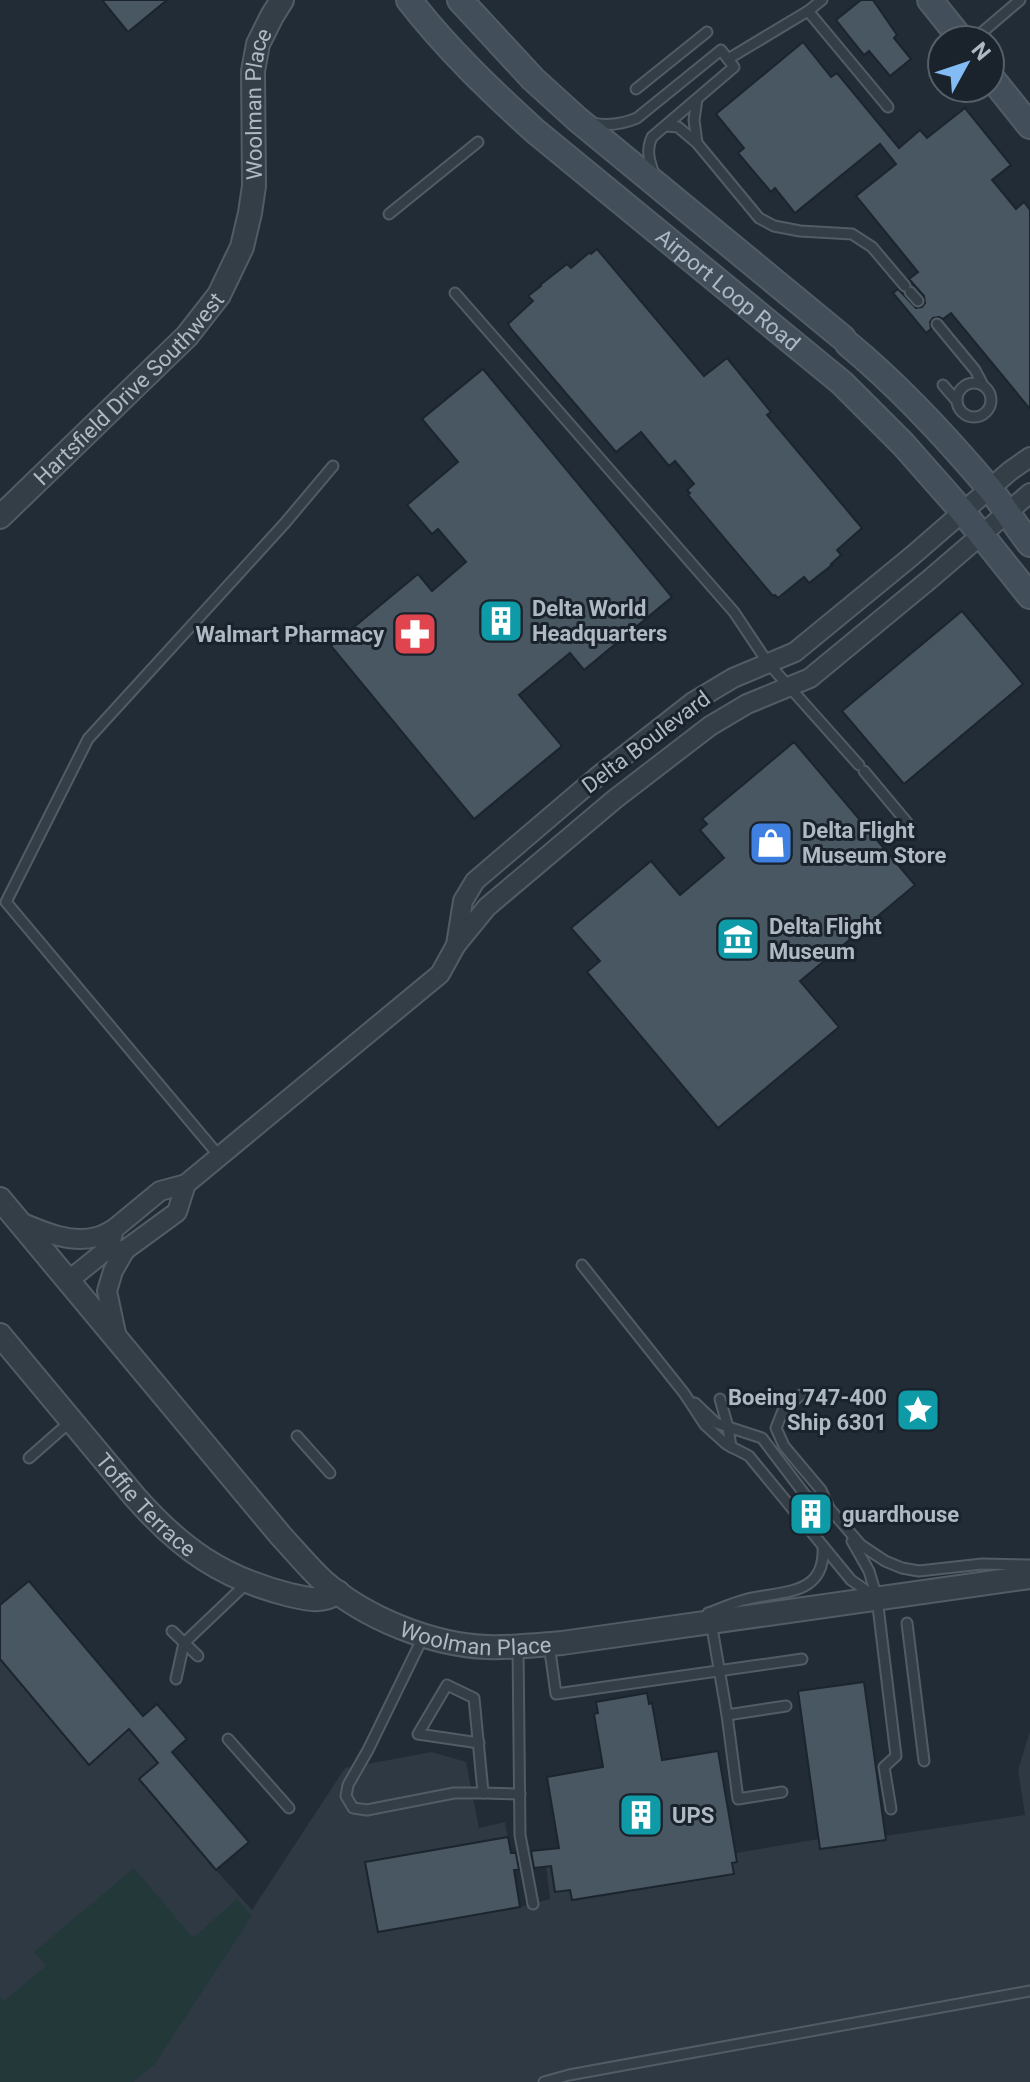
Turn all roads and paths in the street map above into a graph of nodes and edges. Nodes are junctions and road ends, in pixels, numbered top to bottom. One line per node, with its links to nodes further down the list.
1 (282, 0): 23 (street, Woolman Place)
2 (409, 0): 34 (main road, Airport Loop Road)
3 (460, 0): 16 (main road, Airport Loop Road)
4 (822, 0): 7 (lane)
5 (930, 0): 8 (main road)
6 (1020, 0): 9 (lane)
7 (808, 11): 11 (lane); 15 (lane)
8 (949, 24)
9 (992, 24)
10 (707, 32): 12 (lane)
11 (727, 59): 14 (lane); 16 (lane)
12 (636, 89)
13 (1006, 96): 18 (main road)
14 (697, 98): 17 (lane); 20 (lane)
15 (888, 107)
16 (577, 119): 21 (main road, Airport Loop Road)
17 (666, 126): 20 (lane); 21 (lane)
18 (1030, 126)
19 (478, 142): 22 (lane)
20 (697, 143): 25 (lane)
21 (663, 190): 32 (main road, Airport Loop Road)
22 (389, 214)
23 (242, 247): 36 (street, Hartsfield Drive Southwest)
24 (455, 293): 40 (lane)
25 (918, 301)
26 (937, 324): 28 (lane)
27 (943, 385): 29 (lane)
28 (983, 385): 29 (lane); 29 (lane)
29 (956, 400)
30 (1030, 457): 32 (street, Delta Boulevard)
31 (333, 466): 44 (lane)
32 (989, 489): 34 (street, Delta Boulevard); 35 (main road, Airport Loop Road)
33 (1030, 493): 35 (street, Delta Boulevard)
34 (963, 512): 37 (main road, Airport Loop Road); 40 (street, Delta Boulevard)
35 (1008, 512): 37 (street, Delta Boulevard); 38 (main road, Airport Loop Road)
36 (0, 517)
37 (981, 535): 39 (main road, Airport Loop Road); 41 (street, Delta Boulevard)
38 (1030, 544)
39 (1030, 596)
40 (768, 663): 41 (lane); 43 (street, Delta Boulevard)
41 (790, 686): 42 (lane); 43 (street, Delta Boulevard)
42 (910, 826)
43 (456, 945): 44 (street, Delta Boulevard)
44 (220, 1157): 45 (street, Delta Boulevard)
45 (186, 1184): 48 (street, Delta Boulevard); 49 (street, Delta Boulevard)
46 (0, 1199): 47 (street)
47 (18, 1221): 48 (street); 52 (street)
48 (114, 1229): 50 (street, Delta Boulevard)
49 (125, 1250): 50 (street); 54 (street)
50 (104, 1252): 52 (street, Delta Boulevard)
51 (582, 1265): 55 (lane)
52 (68, 1281): 54 (street, Woolman Place)
53 (0, 1335): 58 (street, Toffie Terrace)
54 (118, 1340): 70 (street, Woolman Place)
55 (684, 1393): 59 (lane); 61 (lane)
56 (801, 1395): 64 (lane)
57 (720, 1399): 59 (lane)
58 (71, 1421): 62 (lane); 69 (street, Toffie Terrace)
59 (728, 1427): 61 (lane); 64 (lane)
60 (297, 1436): 63 (lane)
61 (731, 1447): 66 (lane)
62 (29, 1458)
63 (330, 1473)
64 (829, 1508): 65 (lane)
65 (845, 1528): 67 (lane); 71 (lane)
66 (823, 1546): 71 (lane); 74 (lane)
67 (1030, 1565)
68 (1030, 1577): 71 (street, Woolman Place)
69 (247, 1583): 70 (street, Toffie Terrace); 77 (lane)
70 (338, 1592): 76 (street, Woolman Place)
71 (877, 1598): 72 (street, Woolman Place); 93 (lane)
72 (711, 1622): 74 (street, Woolman Place); 82 (lane)
73 (907, 1623): 88 (lane)
74 (668, 1628): 78 (street, Woolman Place)
75 (172, 1631): 77 (lane)
76 (424, 1635): 79 (street, Woolman Place); 90 (lane)
77 (184, 1643): 80 (lane); 83 (lane)
78 (549, 1644): 79 (street, Woolman Place); 82 (lane)
79 (518, 1646): 91 (lane)
80 (198, 1656)
81 (802, 1659): 82 (lane)
82 (720, 1672): 85 (lane)
83 (176, 1679)
84 (786, 1706): 85 (lane)
85 (727, 1715): 89 (lane)
86 (228, 1739): 92 (lane)
87 (479, 1743): 87 (lane); 90 (lane)
88 (924, 1761)
89 (782, 1792)
90 (484, 1793): 91 (lane)
91 (520, 1794): 94 (lane)
92 (289, 1808)
93 (891, 1809)
94 (533, 1904)
95 (1030, 1991): 96 (lane)
96 (544, 2082)

